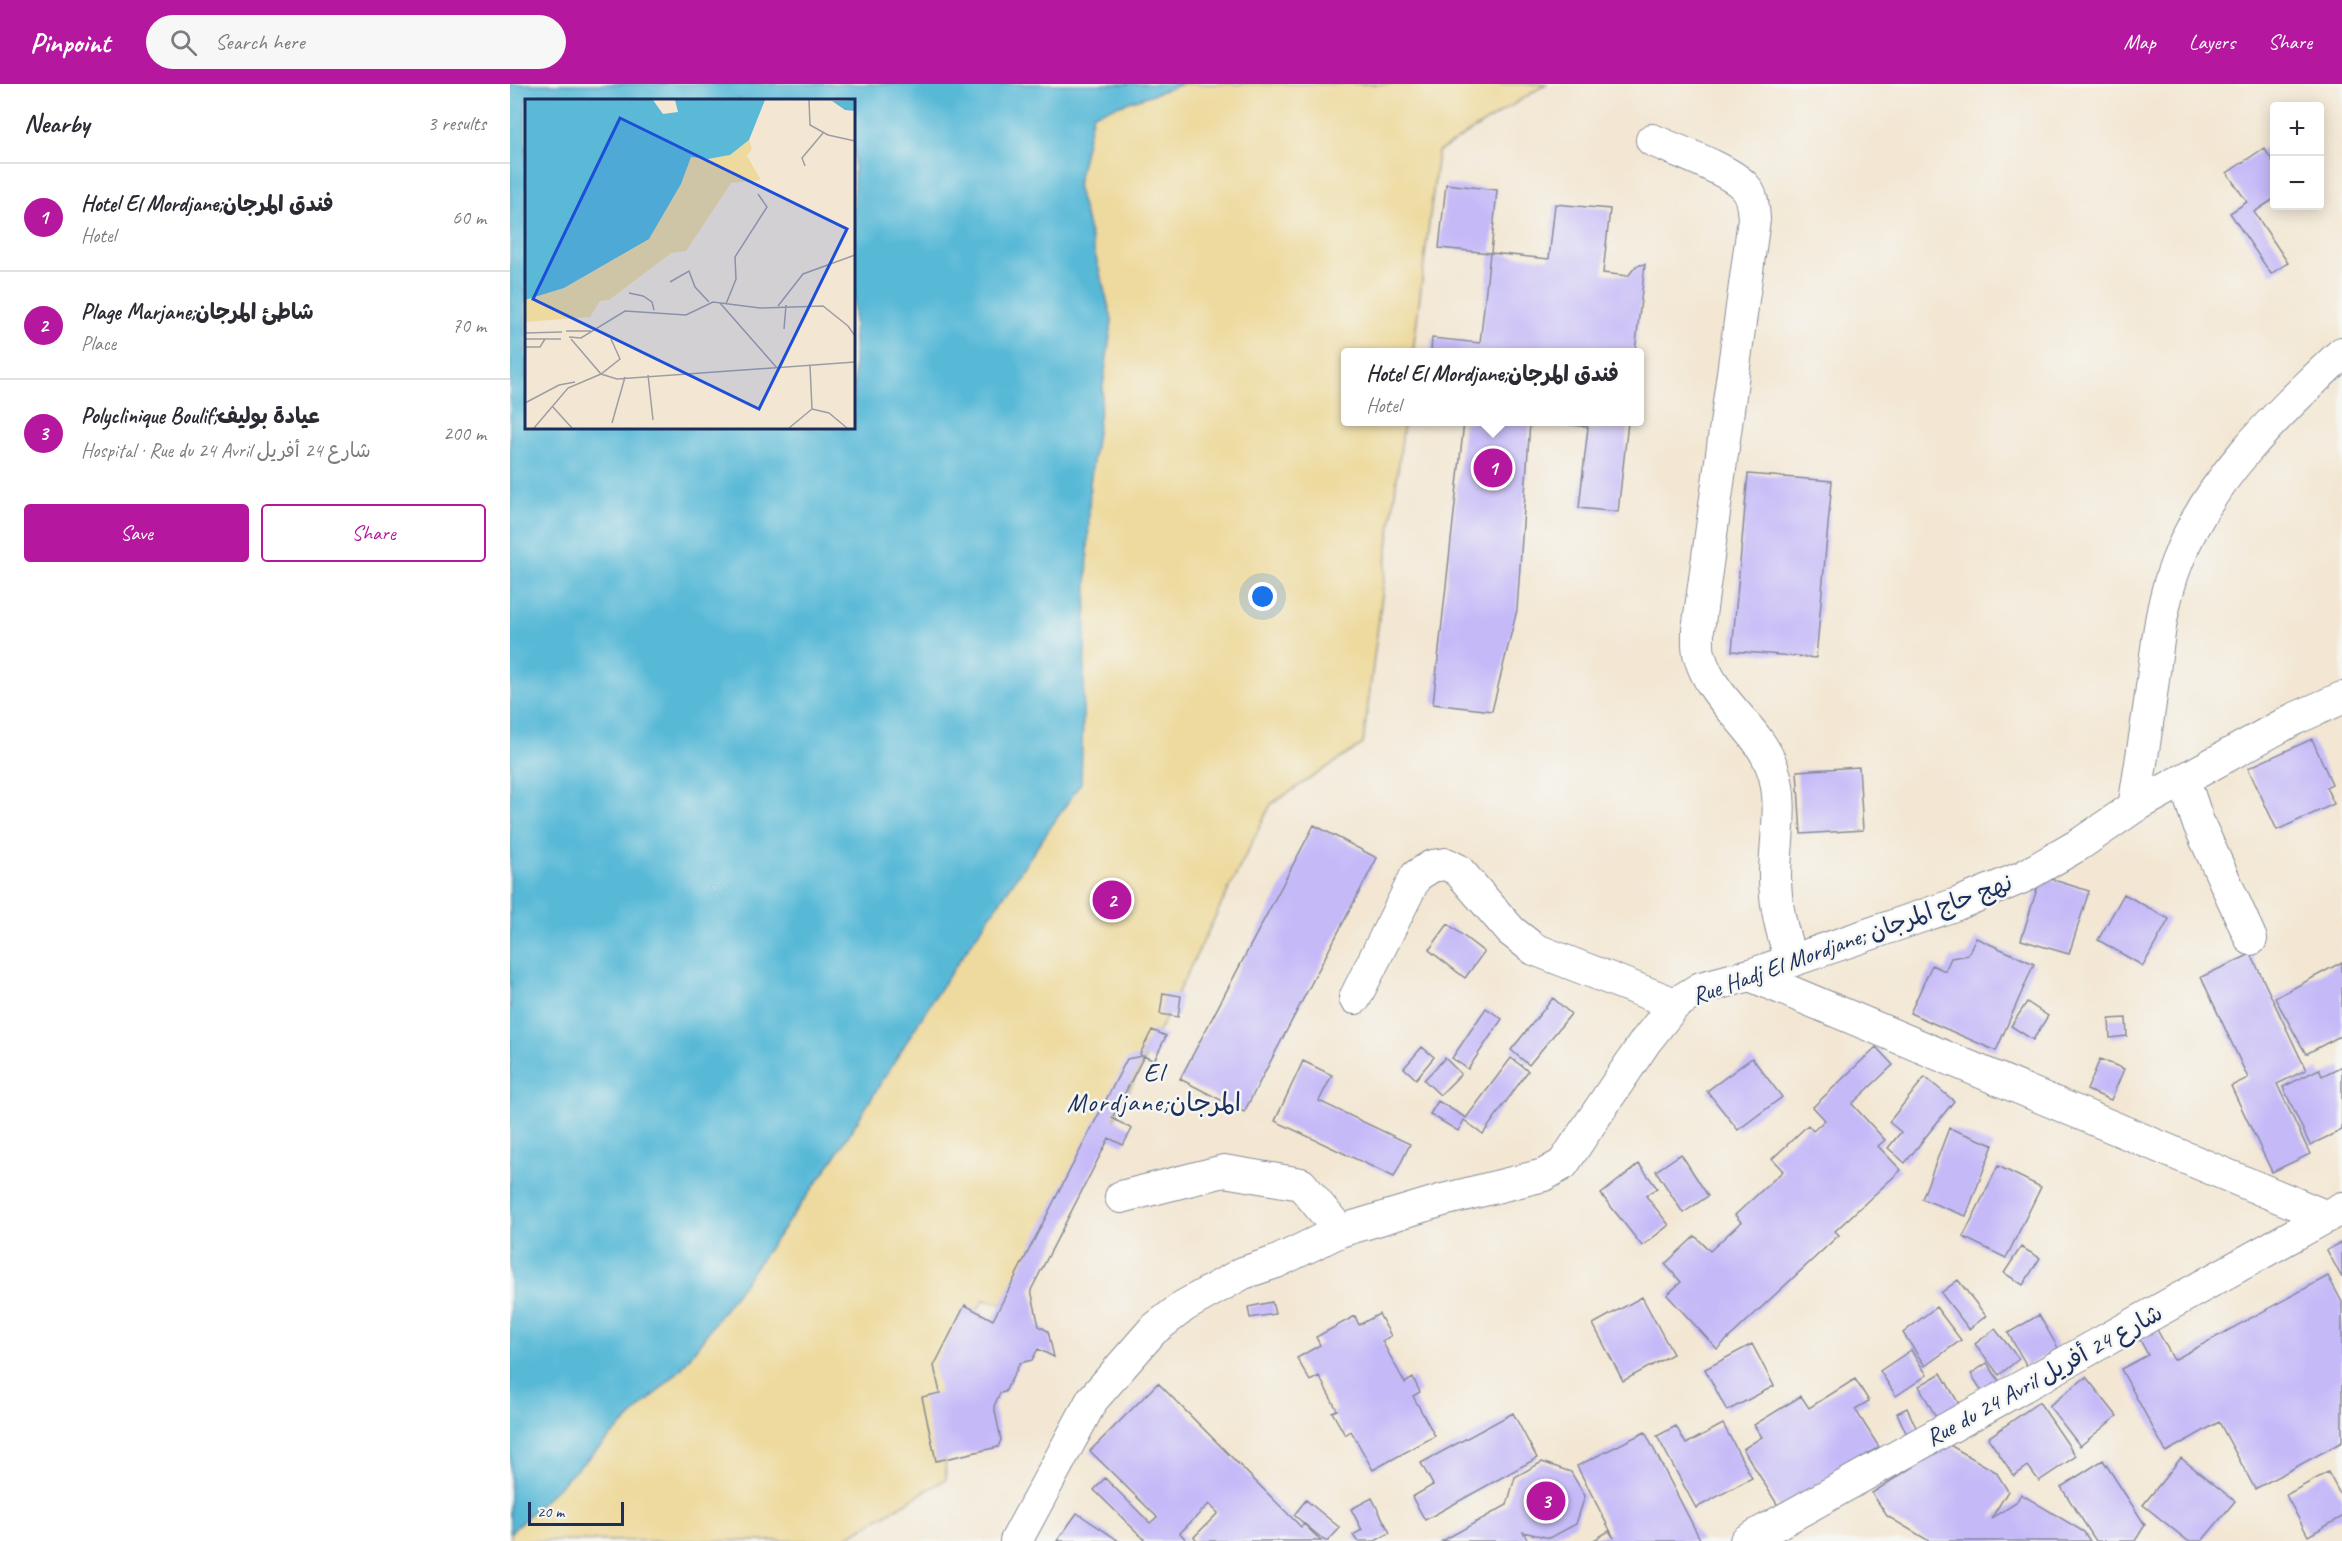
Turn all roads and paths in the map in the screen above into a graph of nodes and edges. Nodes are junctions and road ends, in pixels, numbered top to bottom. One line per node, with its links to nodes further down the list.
1 (1652, 140): 7 (street)
2 (2342, 353): 5 (street)
3 (2342, 698): 4 (street, Rue Hadj El Mordjane; نهج حاج المرجان)
4 (2184, 780): 5 (street, Rue Hadj El Mordjane; نهج حاج المرجان); 6 (street)
5 (2134, 807): 7 (street, Rue Hadj El Mordjane; نهج حاج المرجان)
6 (2251, 939)
7 (1791, 960): 8 (street, Rue Hadj El Mordjane; نهج حاج المرجان)
8 (1750, 975): 10 (street, Rue Hadj El Mordjane; نهج حاج المرجان); 12 (street)
9 (1354, 998): 10 (street)
10 (1675, 1004): 13 (street, Rue Hadj El Mordjane; نهج حاج المرجان)
11 (1121, 1197): 13 (street)
12 (2334, 1213): 15 (street, Rue du 24 Avril شارع 24 أفريل)
13 (1340, 1232): 14 (street, Rue Hadj El Mordjane; نهج حاج المرجان)
14 (1016, 1541)
15 (1746, 1541)

